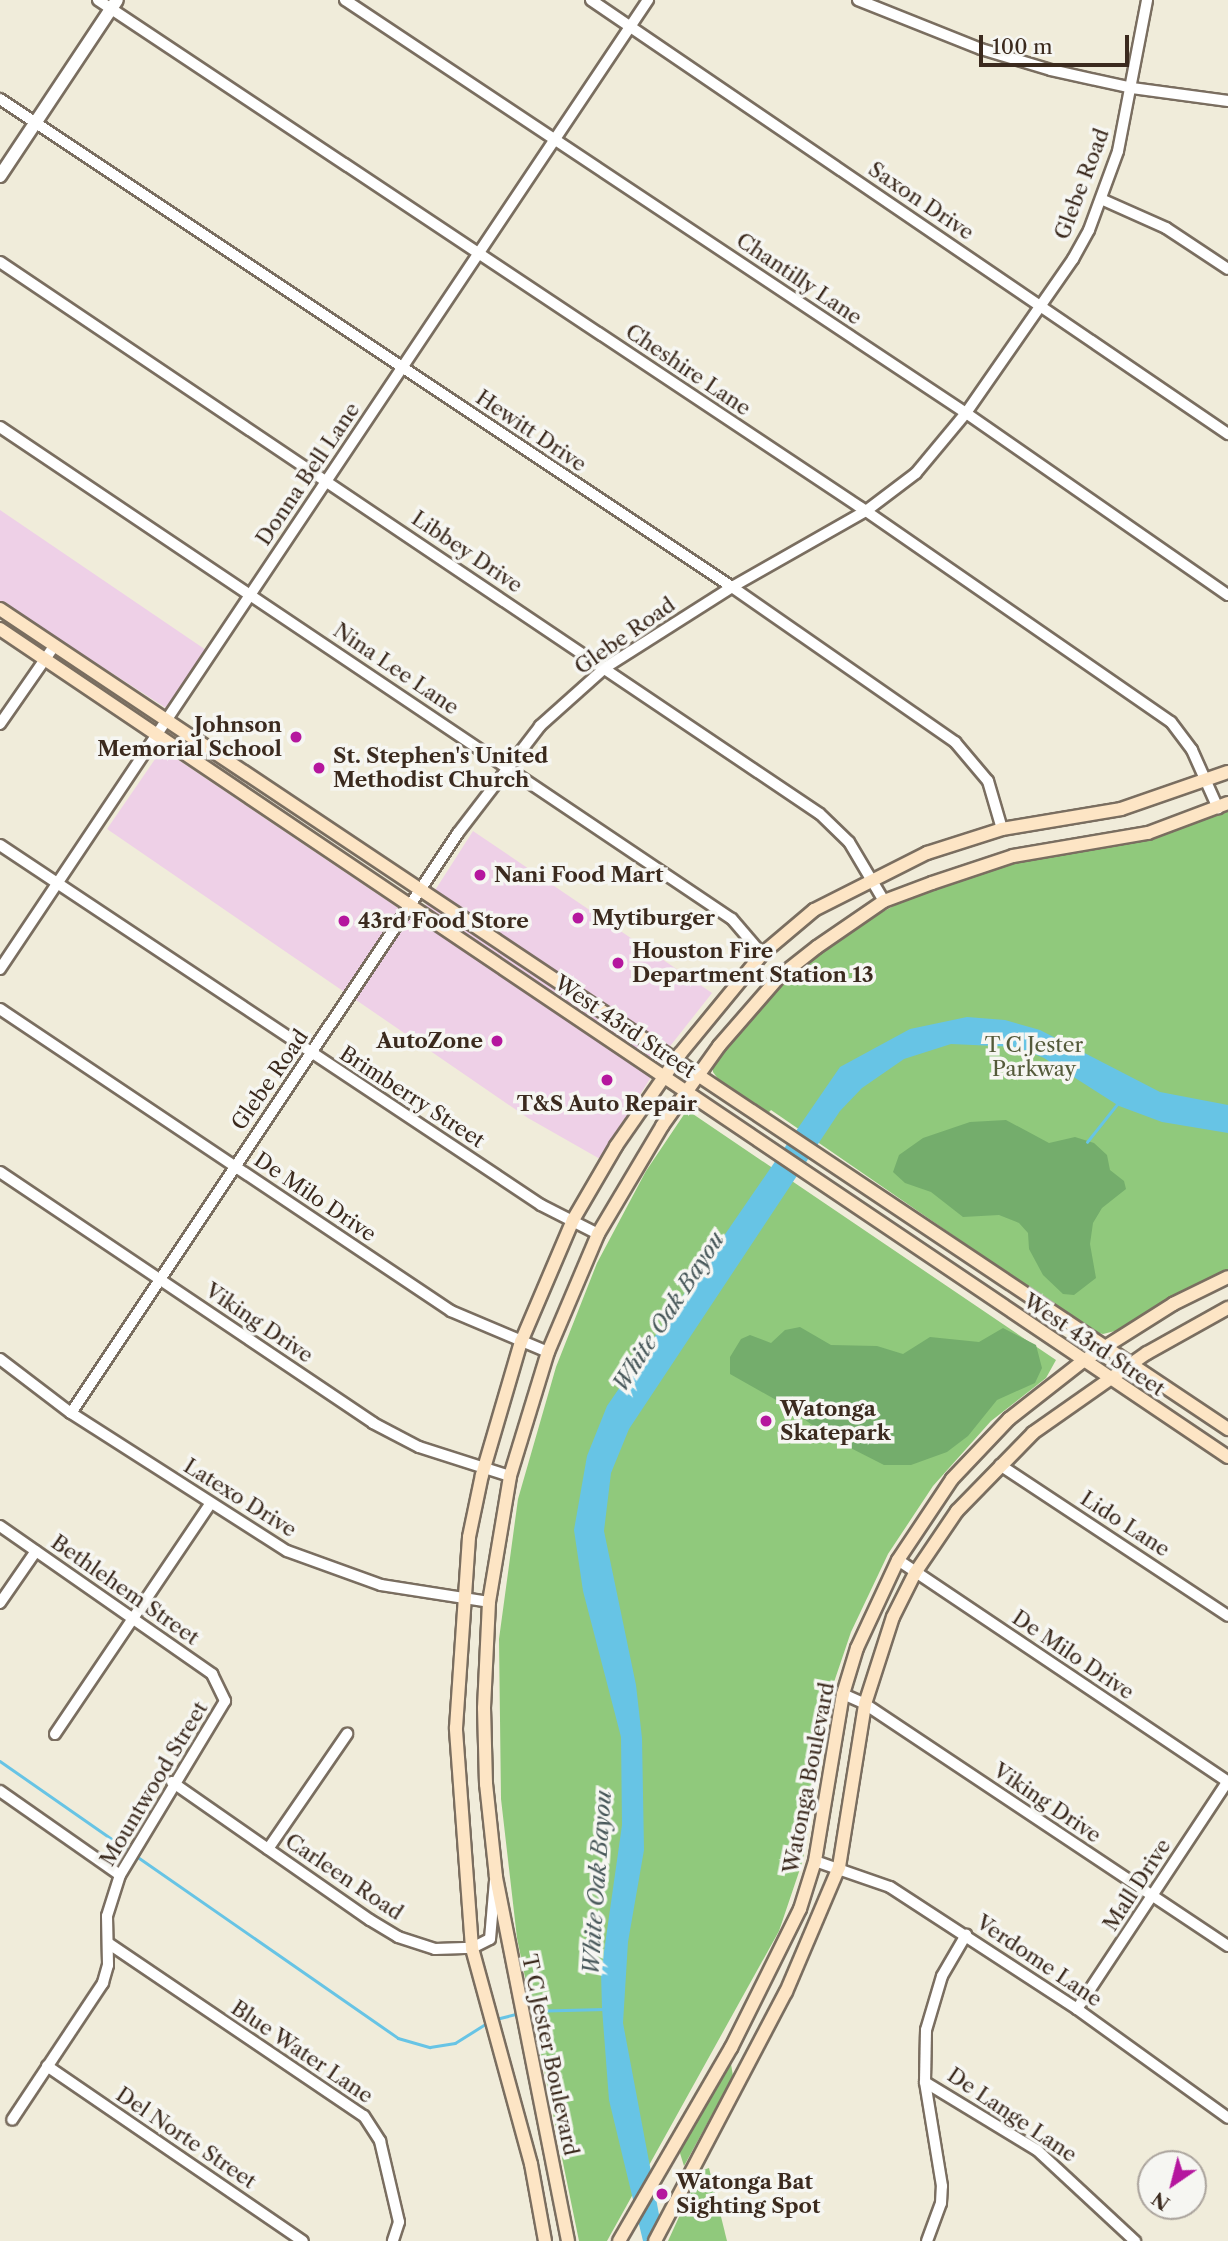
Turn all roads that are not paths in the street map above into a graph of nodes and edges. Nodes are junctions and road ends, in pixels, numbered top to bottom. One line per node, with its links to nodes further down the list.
1 (98, 0): 7 (street, Cheshire Lane)
2 (345, 0): 13 (street, Chantilly Lane)
3 (591, 0): 8 (street, Saxon Drive)
4 (648, 0): 8 (street, Donna Bell Lane)
5 (858, 0): 9 (street)
6 (1147, 0): 9 (street, Glebe Road)
7 (114, 4): 12 (street); 16 (street, Cheshire Lane)
8 (631, 27): 13 (street, Donna Bell Lane); 19 (street, Saxon Drive)
9 (1132, 88): 11 (street); 15 (street, Glebe Road)
10 (0, 99): 12 (street, Hewitt Drive)
11 (1228, 101)
12 (35, 122): 14 (street); 20 (street, Hewitt Drive)
13 (554, 140): 16 (street, Donna Bell Lane); 21 (street, Chantilly Lane)
14 (0, 176)
15 (1101, 199): 18 (street); 19 (street, Glebe Road)
16 (478, 254): 20 (street, Donna Bell Lane); 25 (street, Cheshire Lane)
17 (0, 262): 24 (street, Libbey Drive)
18 (1228, 269)
19 (1041, 306): 21 (street, Glebe Road); 23 (street, Saxon Drive)
20 (402, 368): 24 (street, Donna Bell Lane); 26 (street, Hewitt Drive)
21 (966, 413): 25 (street, Glebe Road); 28 (street, Chantilly Lane)
22 (0, 427): 27 (street, Nina Lee Lane)
23 (1228, 434)
24 (326, 481): 27 (street, Donna Bell Lane); 33 (street, Libbey Drive)
25 (866, 511): 26 (street, Glebe Road); 39 (street, Cheshire Lane)
26 (732, 587): 33 (street, Glebe Road); 43 (street, Hewitt Drive)
27 (250, 595): 34 (street, Donna Bell Lane); 37 (street, Nina Lee Lane)
28 (1228, 595)
29 (0, 609): 31 (main road, West 43rd Street)
30 (0, 629): 32 (main road, West 43rd Street)
31 (55, 645): 32 (street); 34 (main road, West 43rd Street)
32 (45, 659): 35 (street); 36 (main road, West 43rd Street)
33 (606, 667): 37 (street, Glebe Road); 45 (street, Libbey Drive)
34 (167, 720): 36 (street, Donna Bell Lane); 40 (main road, West 43rd Street)
35 (0, 724)
36 (157, 735): 42 (main road, West 43rd Street); 46 (street, Donna Bell Lane)
37 (506, 766): 47 (street, Glebe Road); 50 (street, Nina Lee Lane)
38 (1228, 772): 39 (main road, T C Jester Boulevard)
39 (1208, 783): 41 (street, Cheshire Lane); 43 (main road, T C Jester Boulevard)
40 (295, 805): 42 (main road); 47 (main road, West 43rd Street)
41 (1223, 805): 48 (main road, T C Jester Boulevard)
42 (285, 819): 49 (main road, West 43rd Street)
43 (1002, 829): 45 (main road, T C Jester Boulevard)
44 (0, 845): 46 (street, Brimberry Street)
45 (872, 877): 48 (street, Libbey Drive); 50 (main road, T C Jester Boulevard)
46 (57, 883): 52 (street, Donna Bell Lane); 57 (street, Brimberry Street)
47 (422, 890): 49 (street, Glebe Road); 51 (main road, West 43rd Street)
48 (884, 901): 59 (main road, T C Jester Boulevard)
49 (412, 905): 53 (main road, West 43rd Street); 57 (street, Glebe Road)
50 (762, 954): 58 (main road, T C Jester Boulevard)
51 (522, 960): 53 (main road); 54 (main road, West 43rd Street)
52 (0, 969)
53 (513, 974): 56 (main road, West 43rd Street)
54 (585, 1000): 56 (main road); 58 (main road, West 43rd Street)
55 (0, 1009): 62 (street, De Milo Drive)
56 (578, 1018): 60 (main road, West 43rd Street)
57 (312, 1054): 62 (street, Glebe Road); 64 (street, Brimberry Street)
58 (675, 1062): 59 (main road, West 43rd Street); 60 (main road, T C Jester Boulevard)
59 (697, 1075): 61 (main road, T C Jester Boulevard); 65 (main road, West 43rd Street)
60 (665, 1076): 61 (main road, West 43rd Street); 64 (main road, T C Jester Boulevard)
61 (686, 1091): 66 (main road, T C Jester Boulevard); 67 (main road, West 43rd Street)
62 (234, 1166): 69 (street, Glebe Road); 71 (street, De Milo Drive)
63 (0, 1172): 69 (street, Viking Drive)
64 (573, 1220): 66 (street, Brimberry Street); 71 (main road, T C Jester Boulevard)
65 (917, 1220): 67 (main road); 72 (main road, West 43rd Street)
66 (598, 1234): 73 (main road, T C Jester Boulevard)
67 (903, 1239): 75 (main road, West 43rd Street)
68 (1228, 1277): 72 (main road, Watonga Boulevard)
69 (159, 1279): 78 (street, Glebe Road); 82 (street, Viking Drive)
70 (1228, 1308): 76 (main road, Watonga Boulevard)
71 (521, 1342): 73 (street, De Milo Drive); 82 (main road, T C Jester Boulevard)
72 (1105, 1346): 75 (main road, Watonga Boulevard); 76 (main road, West 43rd Street)
73 (548, 1352): 83 (main road, T C Jester Boulevard)
74 (0, 1359): 78 (street, Latexo Drive)
75 (1083, 1361): 77 (main road, West 43rd Street); 87 (main road, Watonga Boulevard)
76 (1130, 1363): 77 (main road, Watonga Boulevard); 79 (main road, West 43rd Street)
77 (1108, 1378): 80 (main road, West 43rd Street); 81 (main road, Watonga Boulevard)
78 (71, 1413): 84 (street, Latexo Drive)
79 (1228, 1429)
80 (1228, 1457)
81 (1000, 1465): 88 (main road, Watonga Boulevard); 92 (street, Lido Lane)
82 (484, 1469): 83 (street, Viking Drive); 89 (main road, T C Jester Boulevard)
83 (510, 1476): 90 (main road, T C Jester Boulevard)
84 (210, 1504): 89 (street, Latexo Drive); 93 (street)
85 (0, 1526): 86 (street, Bethlehem Street)
86 (36, 1551): 91 (street); 93 (street, Bethlehem Street)
87 (898, 1560): 88 (street, De Milo Drive); 95 (main road, Watonga Boulevard)
88 (915, 1573): 96 (main road, Watonga Boulevard); 100 (street, De Milo Drive)
89 (463, 1600): 90 (street, Latexo Drive); 111 (main road, T C Jester Boulevard)
90 (489, 1602): 106 (main road, T C Jester Boulevard)
91 (0, 1603)
92 (1228, 1616)
93 (133, 1620): 94 (street, Bethlehem Street); 97 (street)
94 (223, 1689): 99 (street, Mountwood Street)
95 (843, 1694): 96 (street, Viking Drive); 103 (main road, Watonga Boulevard)
96 (865, 1704): 104 (main road, Watonga Boulevard); 107 (street, Viking Drive)
97 (55, 1734)
98 (347, 1734): 102 (street)
99 (172, 1782): 102 (street, Carleen Road); 105 (street, Mountwood Street)
100 (1228, 1782): 107 (street, Mall Drive)
101 (0, 1791): 105 (street)
102 (268, 1849): 111 (street, Carleen Road)
103 (815, 1861): 104 (street, Verdome Lane); 113 (main road, Watonga Boulevard)
104 (839, 1867): 108 (street, Verdome Lane); 114 (main road, Watonga Boulevard)
105 (120, 1875): 109 (street, Mountwood Street)
106 (496, 1877): 111 (street); 119 (main road, T C Jester Boulevard)
107 (1152, 1898): 110 (street, Viking Drive); 112 (street, Mall Drive)
108 (966, 1935): 112 (street, Verdome Lane); 116 (street)
109 (108, 1943): 115 (street, Mountwood Street); 122 (street, Blue Water Lane)
110 (1228, 1946)
111 (472, 1948): 120 (main road, T C Jester Boulevard)
112 (1077, 2009): 117 (street, Verdome Lane)
113 (730, 2048): 114 (main road); 125 (main road, Watonga Boulevard)
114 (750, 2058): 126 (main road, Watonga Boulevard)
115 (47, 2066): 118 (street, Mountwood Street); 121 (street, Del Norte Street)
116 (925, 2082): 127 (street); 128 (street, De Lange Lane)
117 (1228, 2118)
118 (12, 2120)
119 (552, 2161): 120 (main road); 124 (main road, T C Jester Boulevard)
120 (531, 2164): 123 (main road, T C Jester Boulevard)
121 (303, 2241)
122 (393, 2241)
123 (545, 2241)
124 (568, 2241)
125 (619, 2241)
126 (655, 2241)
127 (927, 2241)
128 (1135, 2241)

